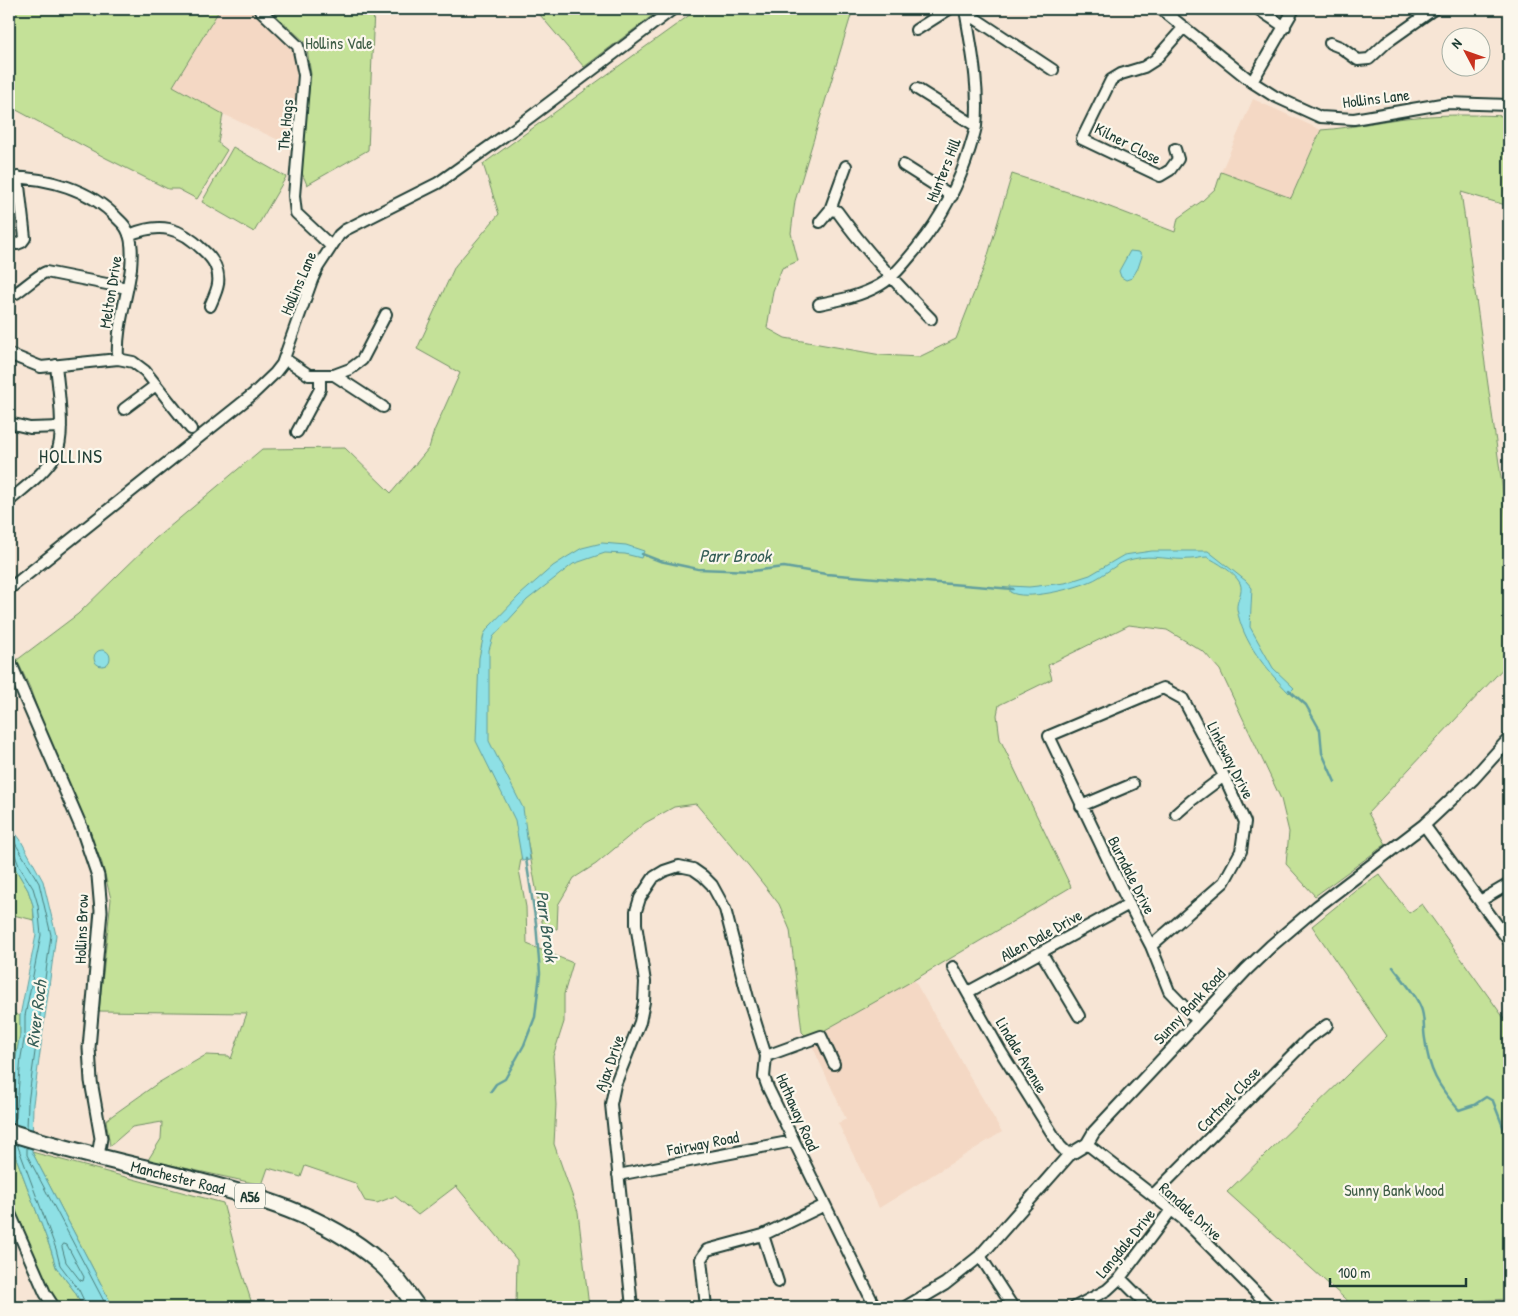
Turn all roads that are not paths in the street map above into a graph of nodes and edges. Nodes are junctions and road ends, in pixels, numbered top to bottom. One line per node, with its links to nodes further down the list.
1 (259, 9): 27 (street, The Hags)
2 (673, 9): 27 (street, Hollins Lane)
3 (949, 9): 11 (street)
4 (1161, 9): 9 (street, Hollins Lane)
5 (1258, 9): 10 (street)
6 (1294, 9): 10 (street)
7 (1434, 9): 12 (street)
8 (966, 12): 13 (street); 17 (street, Hunters Hill)
9 (1184, 26): 14 (street, Hollins Lane); 18 (street, Kilner Close)
10 (1285, 27): 14 (street)
11 (916, 30)
12 (1330, 43)
13 (1052, 70)
14 (1252, 82): 16 (street, Hollins Lane)
15 (917, 89): 17 (street)
16 (1509, 104)
17 (976, 126): 22 (street, Hunters Hill)
18 (1175, 149)
19 (903, 165): 22 (street)
20 (846, 166): 23 (street)
21 (13, 177): 25 (street, Melton Drive); 26 (street)
22 (952, 196): 28 (street, Hunters Hill)
23 (830, 210): 24 (street); 28 (street)
24 (820, 222)
25 (129, 235): 29 (street, Melton Drive); 32 (street)
26 (17, 244)
27 (331, 246): 37 (street, Hollins Lane)
28 (891, 277): 31 (street, Hunters Hill); 34 (street)
29 (127, 288): 30 (street); 36 (street, Melton Drive)
30 (16, 293)
31 (818, 304)
32 (210, 306)
33 (386, 314): 40 (street)
34 (931, 319)
35 (9, 354): 38 (street)
36 (118, 359): 38 (street); 41 (street)
37 (284, 359): 39 (street); 49 (street, Hollins Lane)
38 (56, 365): 45 (street)
39 (320, 375): 40 (street); 47 (street)
40 (334, 375): 42 (street)
41 (156, 385): 43 (street); 46 (street)
42 (384, 407)
43 (124, 410)
44 (9, 423): 45 (street)
45 (61, 427): 48 (street)
46 (191, 429)
47 (297, 432)
48 (9, 501)
49 (9, 589)
50 (9, 660): 76 (street, Hollins Brow)
51 (1049, 736): 53 (street, Linksway Drive); 55 (street, Burndale Drive)
52 (1509, 739): 57 (street, Sunny Bank Road)
53 (1224, 776): 56 (street); 63 (street, Linksway Drive)
54 (1133, 784): 55 (street)
55 (1081, 806): 61 (street, Burndale Drive)
56 (1176, 814)
57 (1424, 825): 60 (street); 68 (street, Sunny Bank Road)
58 (664, 870): 70 (street, Hathaway Road); 77 (street, Ajax Drive)
59 (1509, 884): 60 (street)
60 (1480, 901): 62 (street)
61 (1129, 904): 63 (street, Burndale Drive); 64 (street, Allen Dale Drive)
62 (1509, 941)
63 (1151, 946): 68 (street, Burndale Drive)
64 (1041, 952): 66 (street, Allen Dale Drive); 67 (street)
65 (953, 967): 66 (street, Lindale Avenue)
66 (968, 992): 75 (street, Lindale Avenue)
67 (1079, 1016)
68 (1197, 1020): 74 (street, Sunny Bank Road)
69 (1327, 1025): 78 (street, Cartmel Close)
70 (766, 1056): 71 (street); 73 (street, Hathaway Road)
71 (834, 1064)
72 (9, 1132): 76 (highway, Manchester Road / A56)
73 (793, 1142): 77 (street, Fairway Road); 79 (street, Hathaway Road)
74 (1087, 1144): 75 (street, Sunny Bank Road); 78 (street, Randale Drive)
75 (1069, 1155): 83 (street, Sunny Bank Road)
76 (98, 1156): 87 (highway, Manchester Road / A56)
77 (618, 1175): 88 (street, Ajax Drive)
78 (1153, 1196): 80 (street, Randale Drive)
79 (825, 1205): 82 (street); 90 (street, Hathaway Road)
80 (1171, 1210): 84 (street, Langdale Drive); 95 (street, Randale Drive)
81 (9, 1211): 86 (street)
82 (764, 1235): 85 (street); 89 (street)
83 (980, 1256): 91 (street, Sunny Bank Road); 92 (street)
84 (1120, 1278): 93 (street, Langdale Drive); 94 (street)
85 (778, 1282)
86 (54, 1307)
87 (417, 1307)
88 (632, 1307)
89 (706, 1307)
90 (875, 1307)
91 (906, 1307)
92 (1013, 1307)
93 (1075, 1307)
94 (1149, 1307)
95 (1270, 1307)

